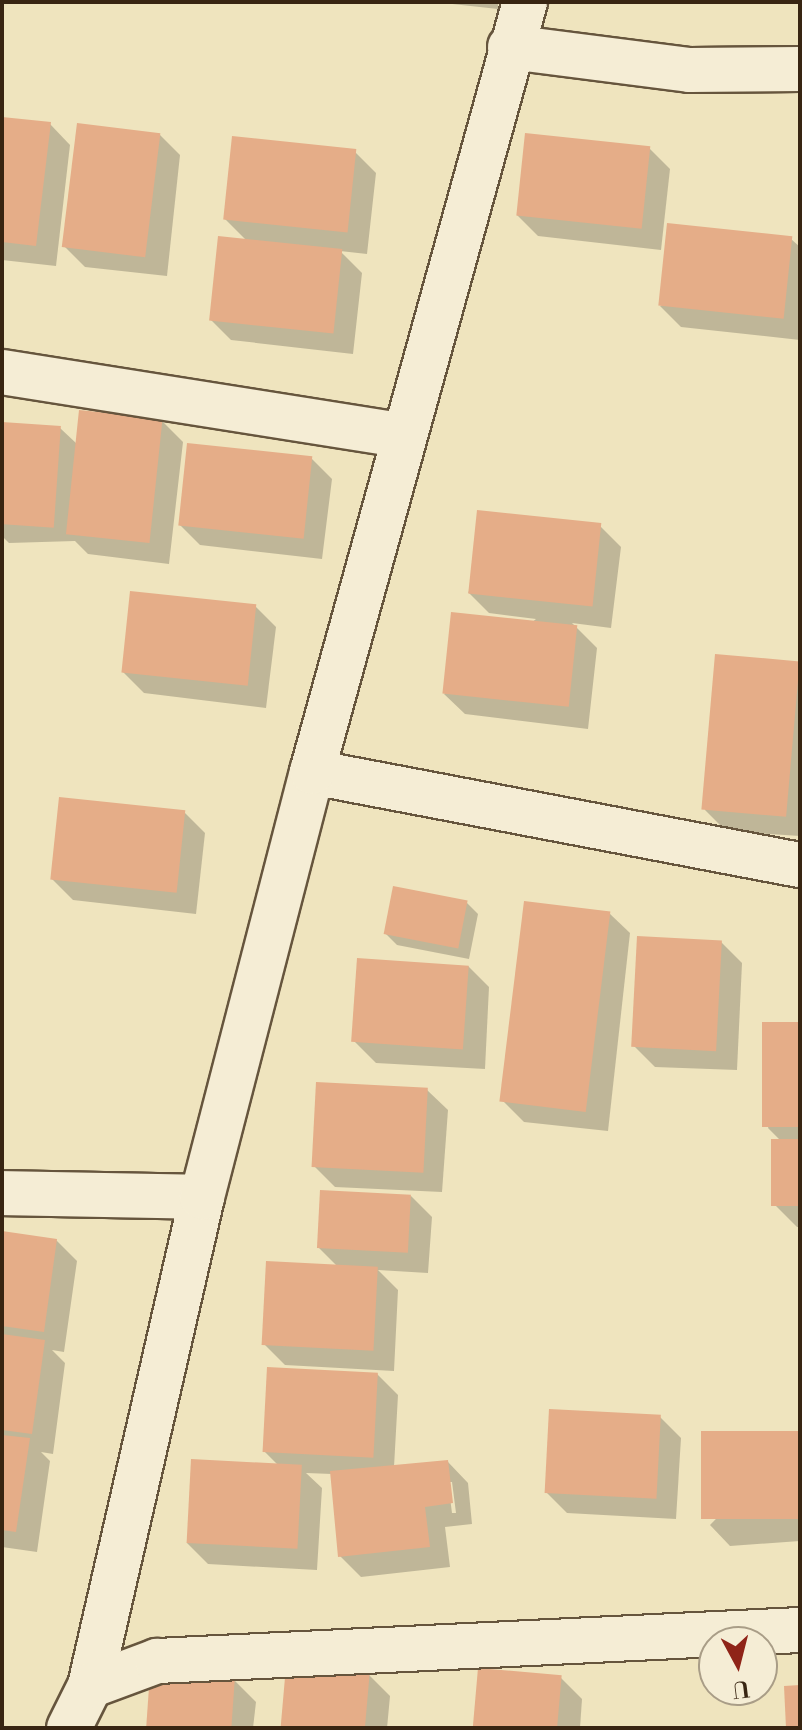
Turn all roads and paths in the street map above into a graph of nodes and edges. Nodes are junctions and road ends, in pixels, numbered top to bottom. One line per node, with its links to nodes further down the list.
1 (525, 2): 2 (street)
2 (510, 47): 3 (street); 5 (street)
3 (800, 69)
4 (2, 372): 5 (street)
5 (400, 435): 6 (street)
6 (312, 772): 7 (street); 9 (street)
7 (800, 865)
8 (2, 1193): 9 (street)
9 (202, 1197): 11 (street)
10 (800, 1630): 11 (street)
11 (90, 1686): 12 (street)
12 (69, 1728)

